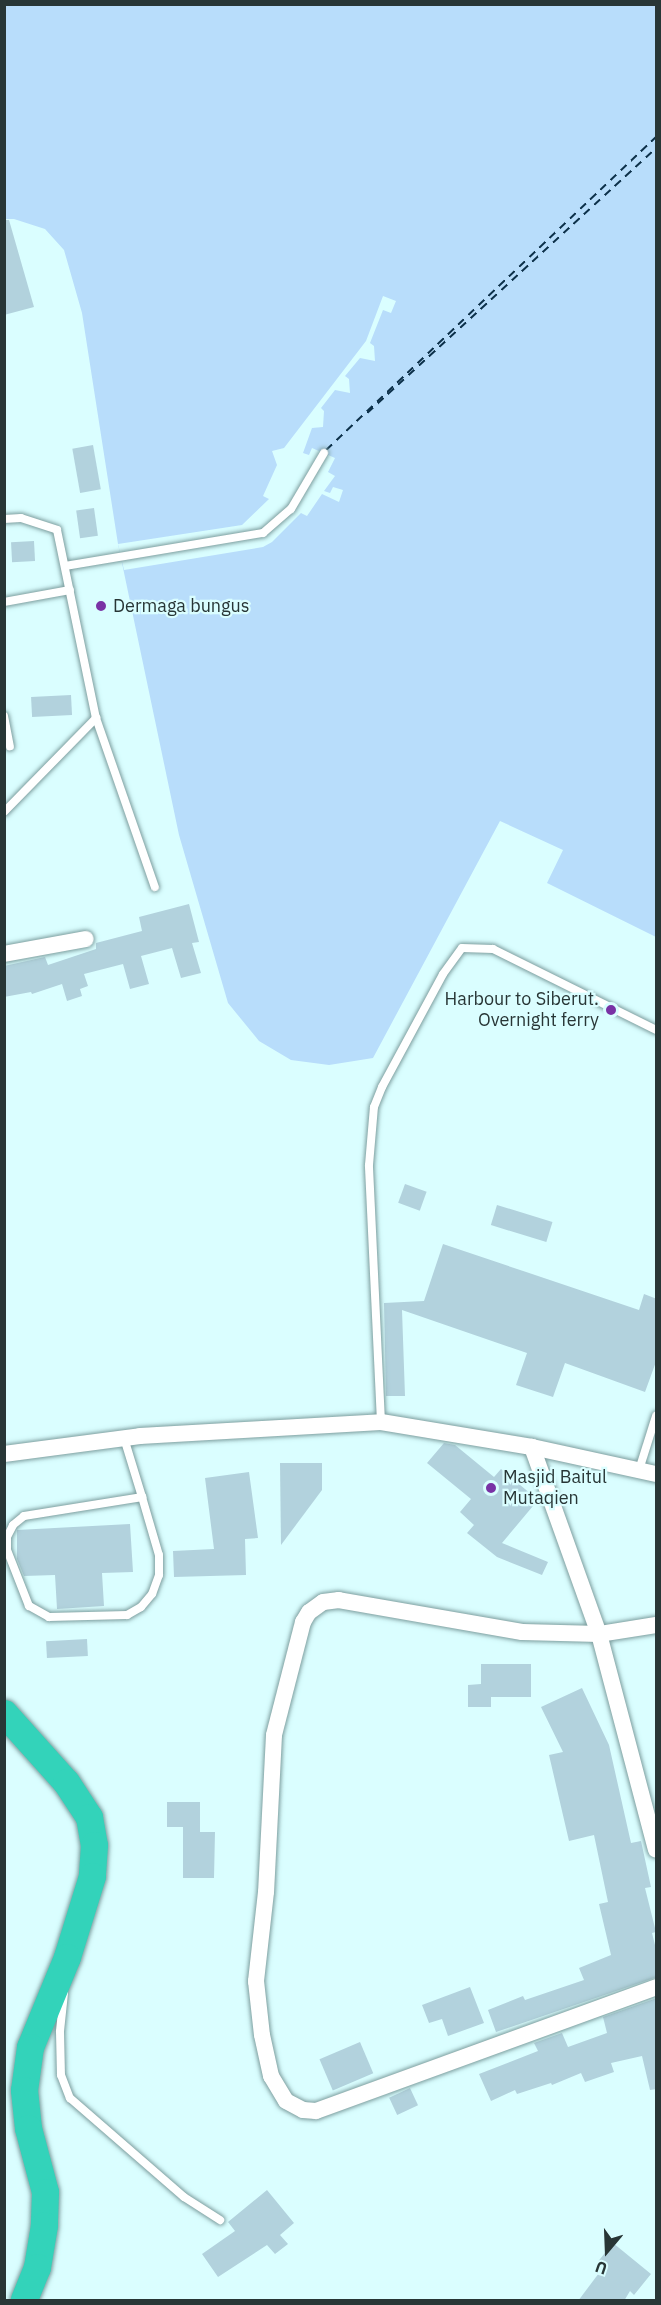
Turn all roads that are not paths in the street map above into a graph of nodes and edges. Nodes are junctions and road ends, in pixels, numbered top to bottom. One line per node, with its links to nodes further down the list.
1 (324, 453): 3 (lane)
2 (4, 519): 3 (lane)
3 (65, 566): 4 (lane)
4 (70, 590): 5 (lane); 7 (lane)
5 (4, 602)
6 (4, 716): 8 (lane)
7 (96, 718): 9 (lane); 10 (lane)
8 (10, 746)
9 (4, 812)
10 (154, 887)
11 (86, 939): 12 (street)
12 (4, 954)
13 (657, 1030): 15 (lane)
14 (657, 1416): 19 (lane)
15 (374, 1423): 16 (street); 17 (street)
16 (124, 1438): 18 (street); 21 (lane)
17 (532, 1447): 19 (street); 23 (street)
18 (4, 1454)
19 (639, 1470): 20 (street)
20 (657, 1474)
21 (142, 1497): 21 (lane)
22 (657, 1625): 23 (street)
23 (599, 1634): 25 (street); 28 (street)
24 (4, 1713): 27 (highway)
25 (654, 1826): 26 (street)
26 (657, 1850)
27 (67, 1957): 29 (lane); 30 (highway)
28 (657, 1987)
29 (220, 2220)
30 (24, 2301)

